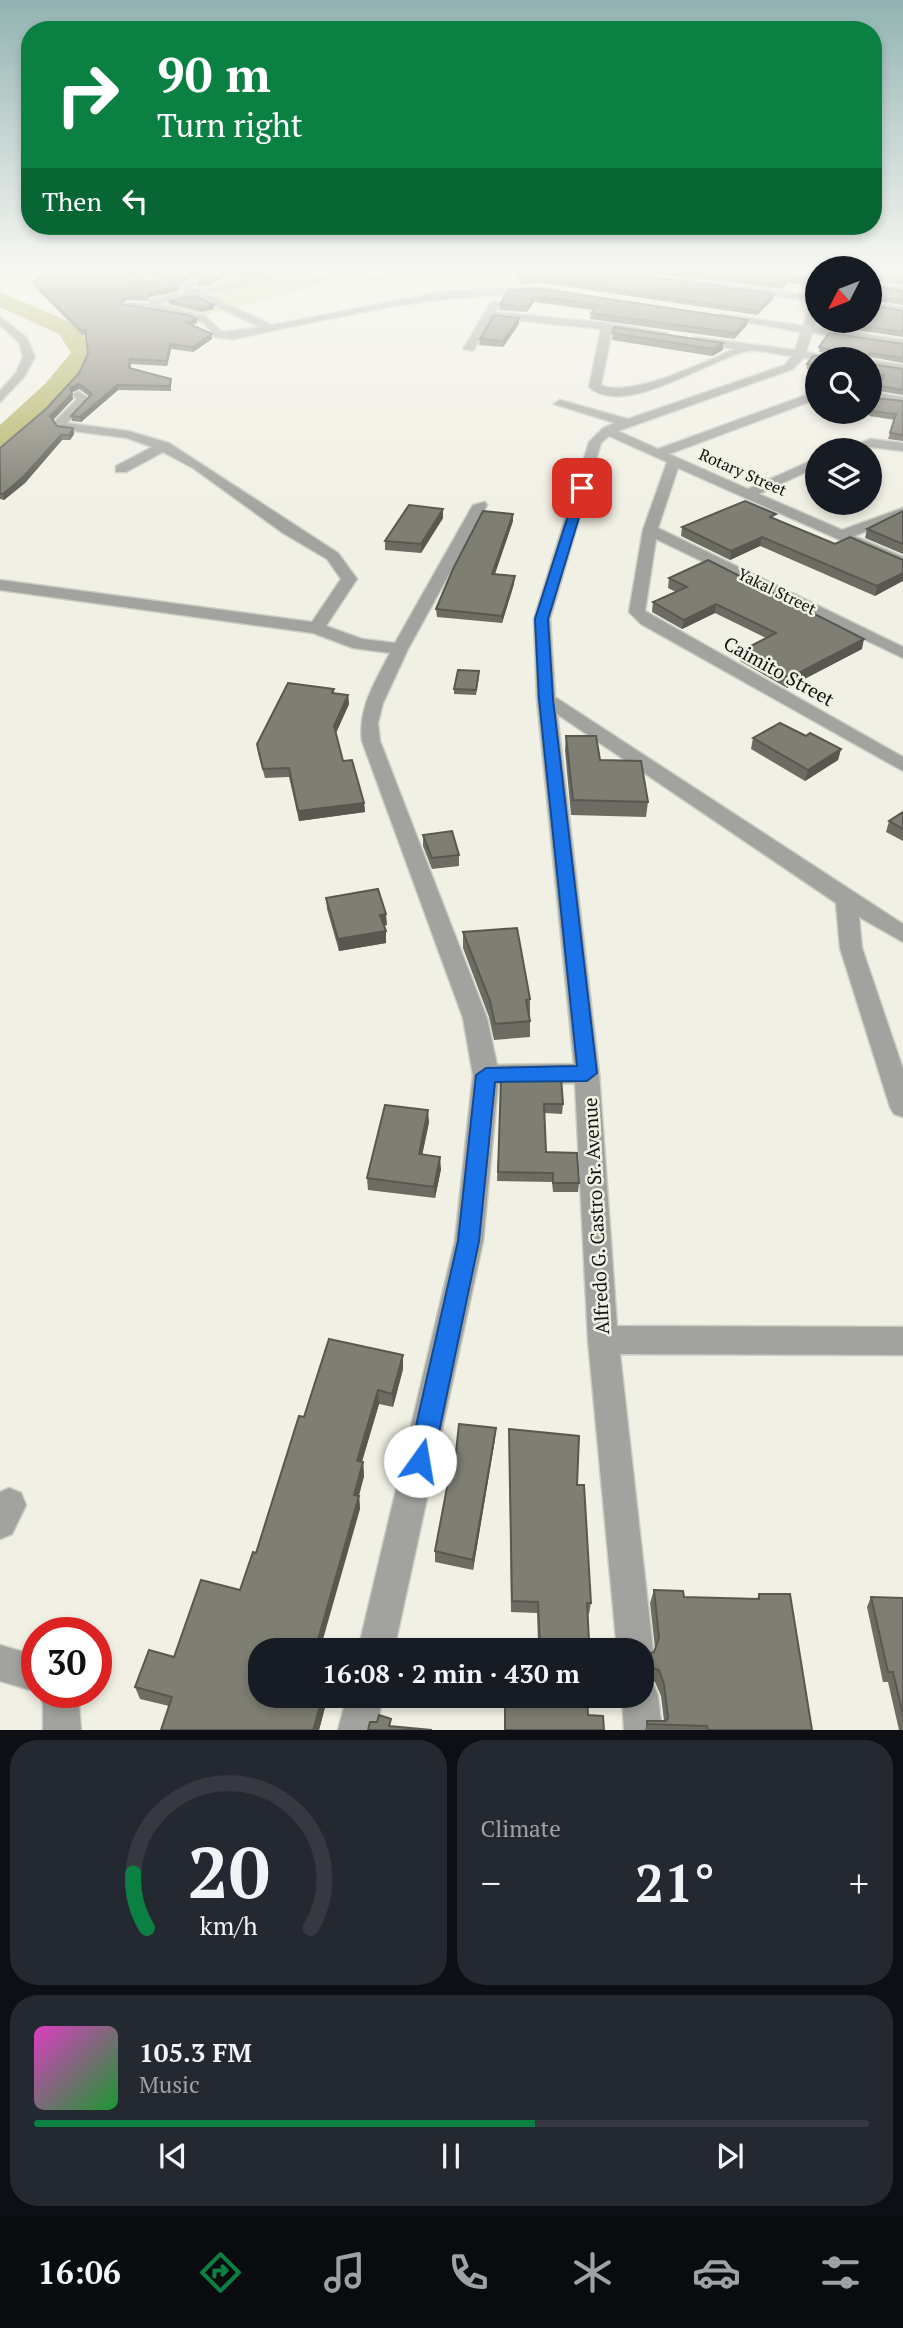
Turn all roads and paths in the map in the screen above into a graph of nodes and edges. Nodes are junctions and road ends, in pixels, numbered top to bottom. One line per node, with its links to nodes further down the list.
1 (29, 349): 10 (street)
2 (603, 349): 3 (street)
3 (746, 349): 5 (street)
4 (801, 349): 5 (street)
5 (799, 355): 6 (street); 15 (street)
6 (805, 356)
7 (882, 365): 8 (street)
8 (903, 368)
9 (78, 395): 18 (street)
10 (0, 398)
11 (882, 398): 13 (street)
12 (805, 399): 20 (street)
13 (903, 401)
14 (560, 404): 15 (street)
15 (628, 423): 16 (street)
16 (607, 432): 20 (street, Rotary Street); 34 (street, Alfredo G. Castro Sr. Avenue)
17 (882, 444): 19 (street)
18 (163, 446): 23 (street); 31 (street)
19 (903, 447)
20 (659, 453): 21 (street, Rotary Street)
21 (674, 460): 24 (street, Rotary Street); 27 (street)
22 (805, 468): 24 (street)
23 (121, 469)
24 (750, 493): 28 (street, Rotary Street)
25 (480, 505): 32 (street)
26 (903, 512): 28 (street)
27 (650, 530): 33 (street, Yakal Street); 35 (street, Caimito Street)
28 (841, 536): 29 (street, Rotary Street)
29 (903, 563)
30 (0, 585): 31 (street)
31 (316, 628): 32 (street)
32 (400, 649): 39 (street)
33 (903, 653)
34 (546, 699): 36 (street); 38 (street, Alfredo G. Castro Sr. Avenue)
35 (903, 765)
36 (847, 900): 37 (street); 40 (street)
37 (901, 929)
38 (587, 1073): 39 (street); 41 (street, Alfredo G. Castro Sr. Avenue)
39 (486, 1075): 43 (street)
40 (903, 1107)
41 (603, 1340): 42 (street); 44 (street, Alfredo G. Castro Sr. Avenue)
42 (903, 1340)
43 (379, 1638)
44 (634, 1638)
45 (0, 1663): 46 (street)
46 (21, 1669)
47 (62, 1708): 50 (street)
48 (362, 1708): 51 (street)
49 (641, 1708): 52 (street)
50 (62, 1730)
51 (357, 1730)
52 (643, 1730)

